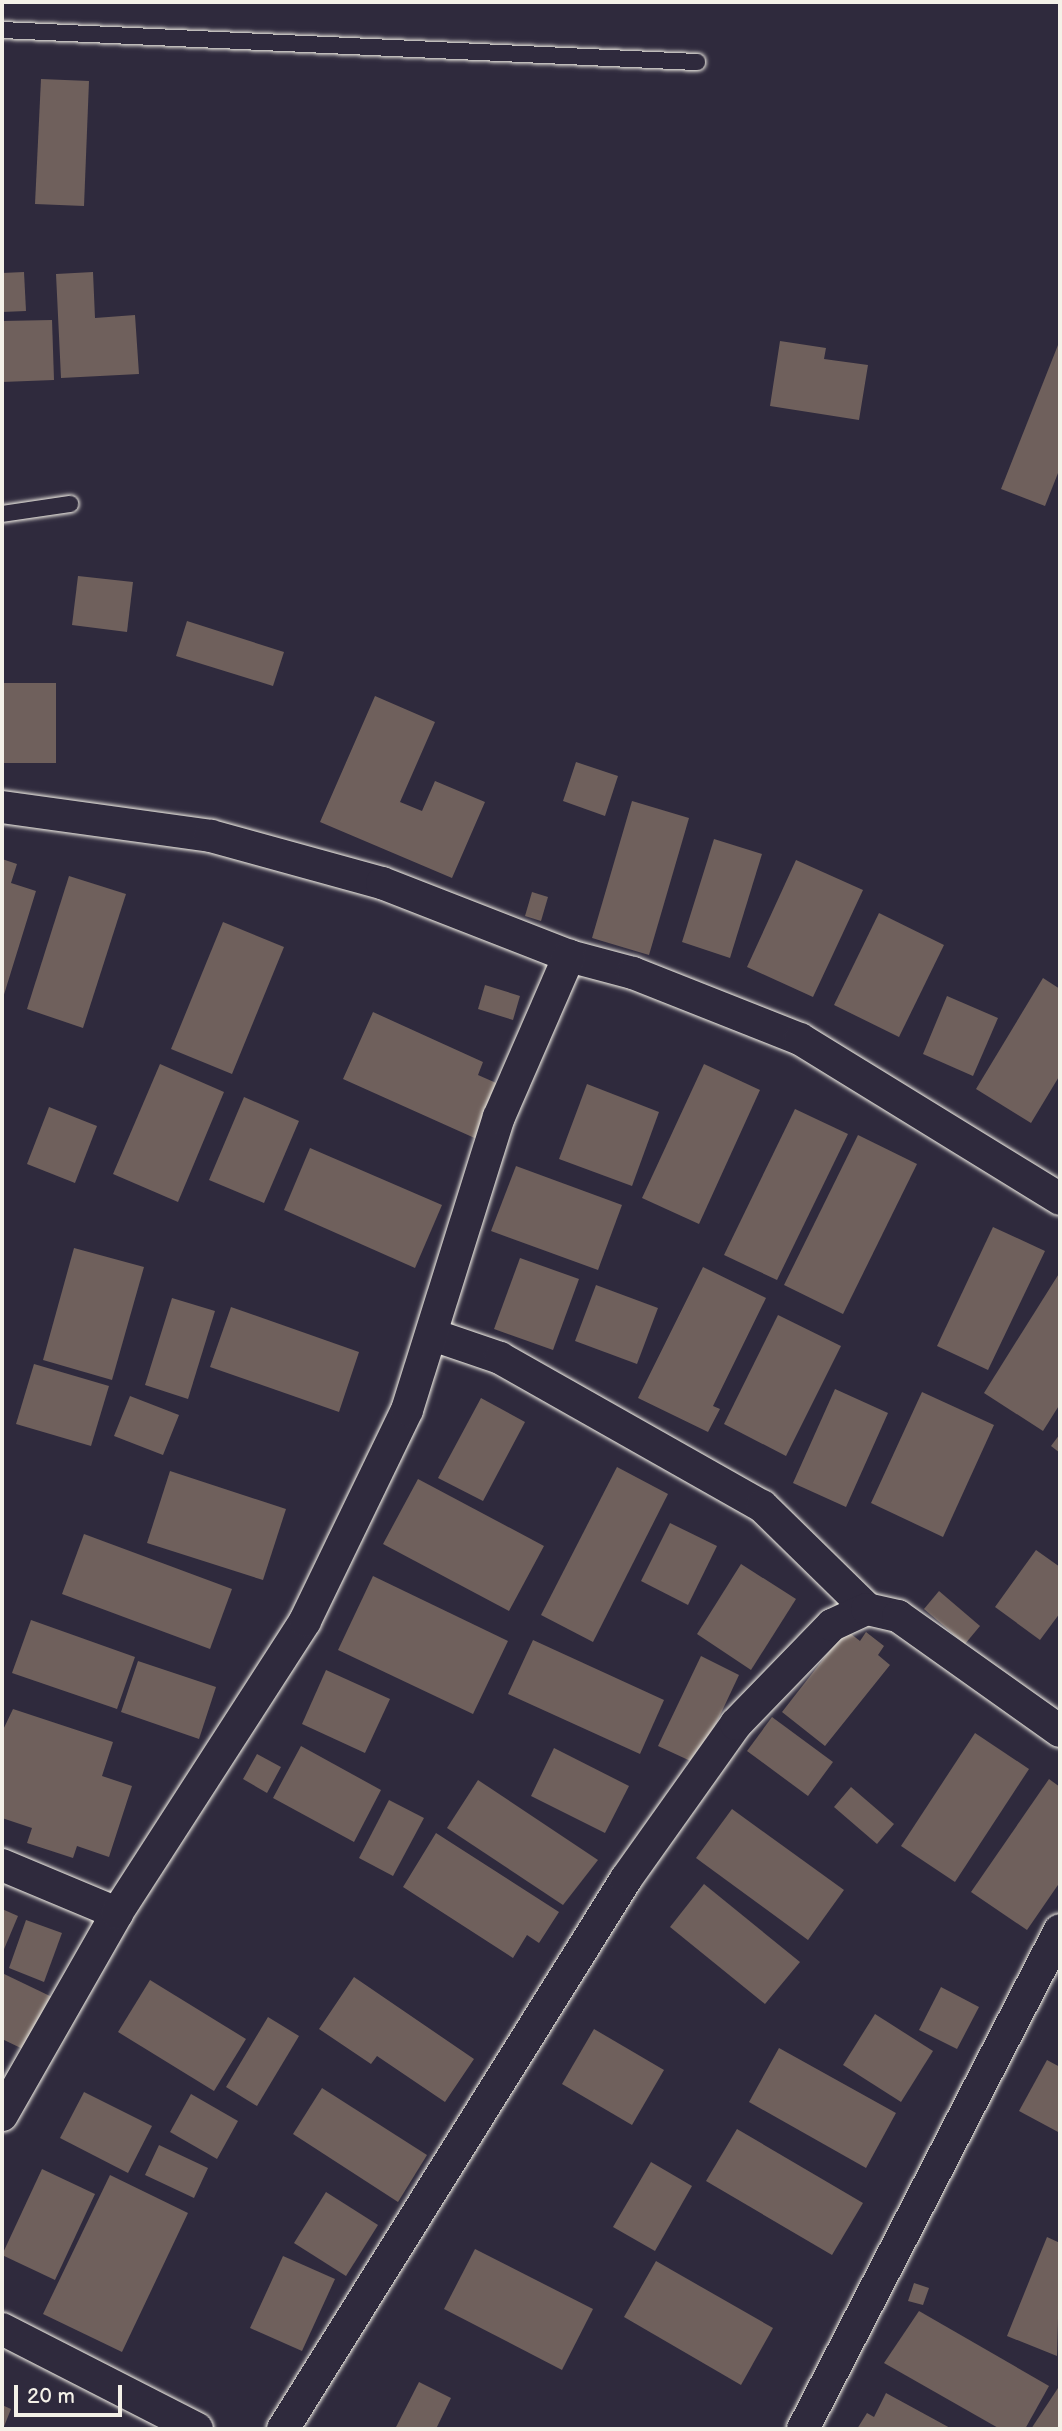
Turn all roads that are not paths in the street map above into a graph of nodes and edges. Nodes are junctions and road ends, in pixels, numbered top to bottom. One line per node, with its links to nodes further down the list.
1 (2, 30): 2 (lane)
2 (697, 62)
3 (69, 504): 4 (lane)
4 (2, 514)
5 (2, 807): 6 (street)
6 (569, 956): 7 (street); 8 (street)
7 (1060, 1199)
8 (433, 1335): 9 (street); 12 (street)
9 (867, 1609): 10 (street); 17 (street)
10 (1060, 1731)
11 (2, 1865): 12 (street)
12 (117, 1913): 14 (street)
13 (1060, 1930): 18 (street)
14 (2, 2115)
15 (2, 2329): 16 (street)
16 (197, 2429)
17 (284, 2429)
18 (803, 2429)

